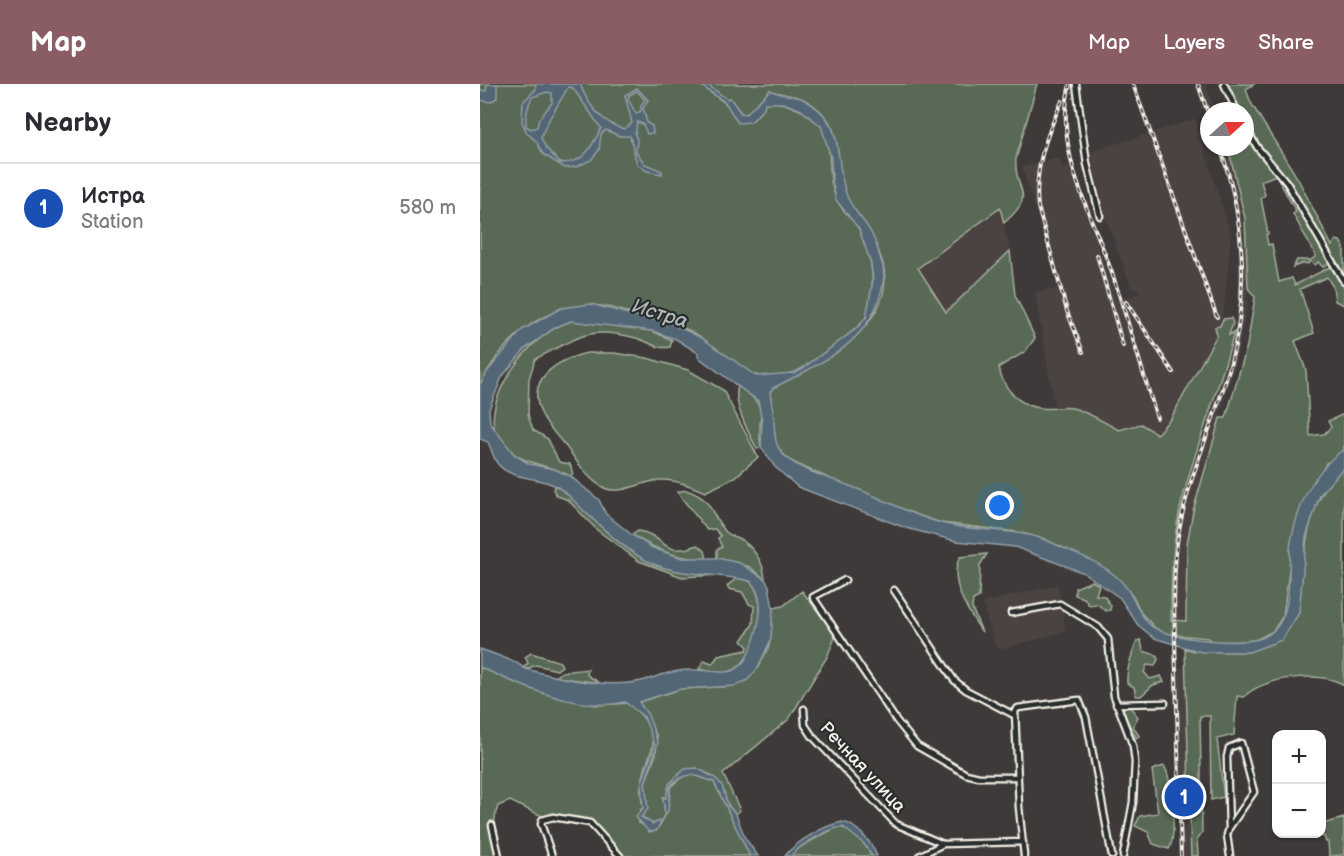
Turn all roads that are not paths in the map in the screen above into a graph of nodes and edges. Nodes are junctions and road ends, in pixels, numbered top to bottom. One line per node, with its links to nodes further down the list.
1 (1076, 84): 5 (street)
2 (1224, 84): 3 (street)
3 (1233, 102)
4 (1254, 142): 6 (street)
5 (1100, 216)
6 (1344, 282)
7 (845, 580): 14 (street)
8 (894, 590): 13 (street)
9 (1011, 614): 11 (street)
10 (1165, 703): 11 (street)
11 (1116, 704): 25 (street)
12 (804, 709): 18 (street, Речная улица)
13 (1014, 715): 14 (street); 24 (street)
14 (1017, 777): 17 (street)
15 (492, 825): 19 (street)
16 (1228, 828): 16 (street); 26 (street)
17 (1023, 842): 18 (street, Речная улица); 23 (street)
18 (944, 844): 22 (street)
19 (499, 856)
20 (552, 856): 21 (street)
21 (620, 856)
22 (919, 856)
23 (1024, 856)
24 (1112, 856)
25 (1124, 856)
26 (1230, 856)

